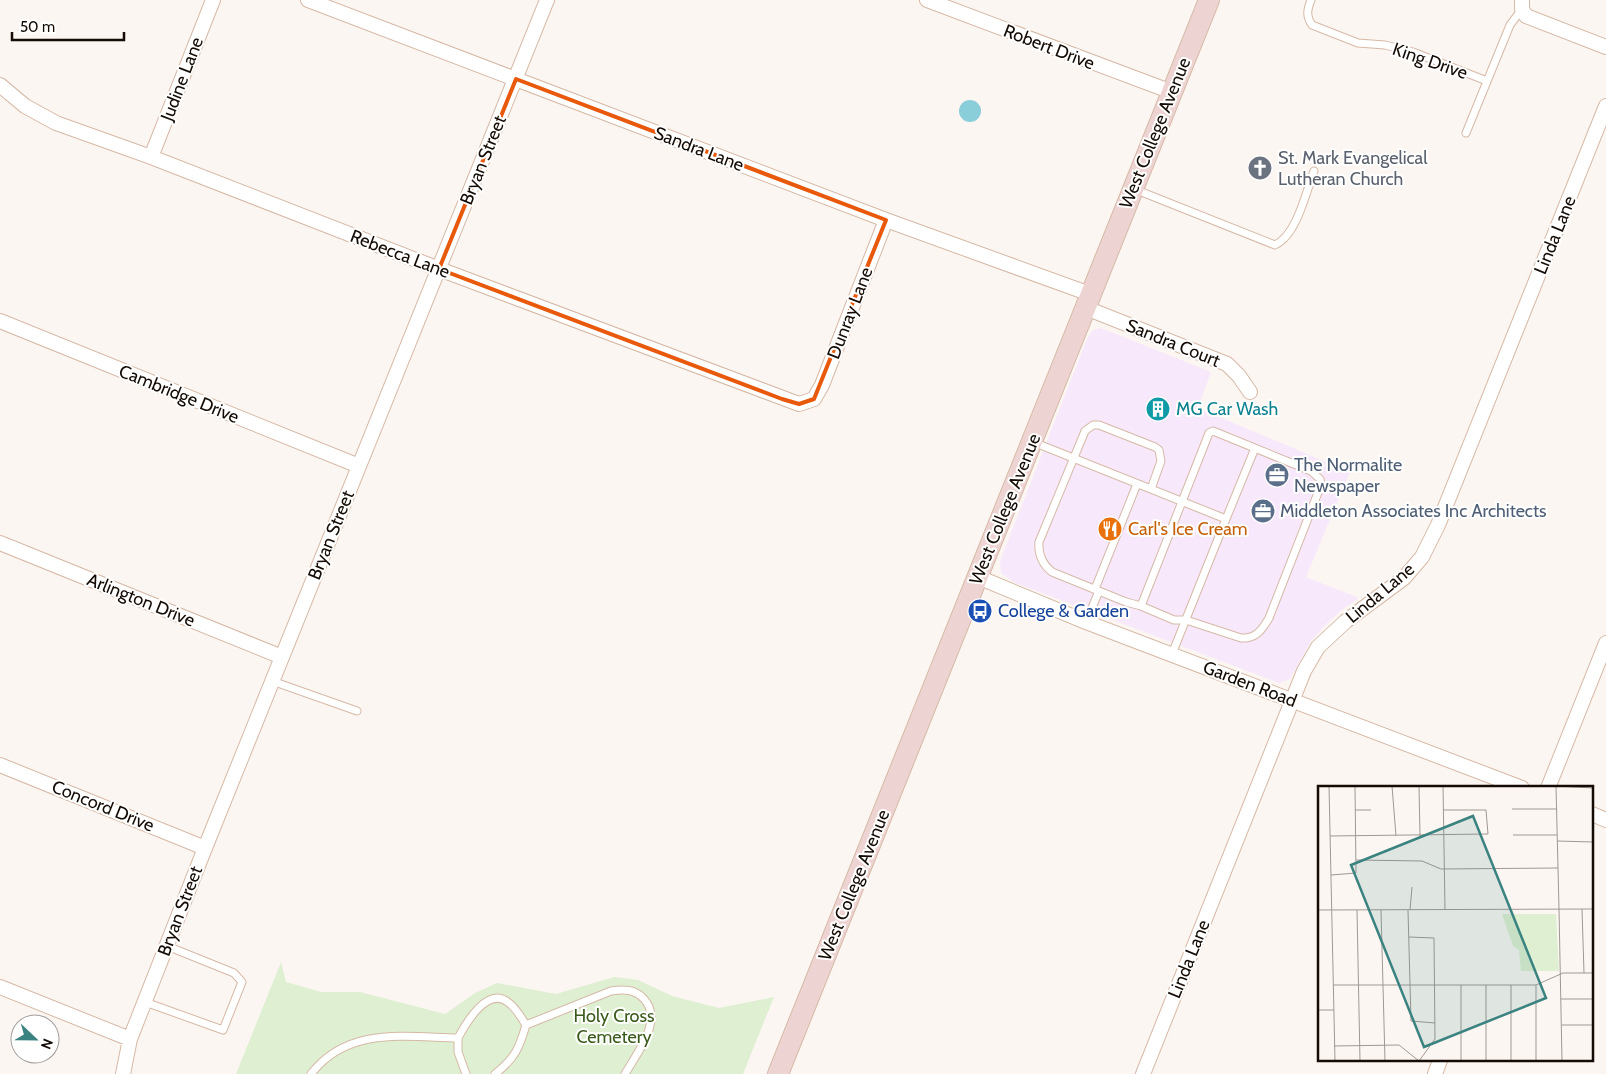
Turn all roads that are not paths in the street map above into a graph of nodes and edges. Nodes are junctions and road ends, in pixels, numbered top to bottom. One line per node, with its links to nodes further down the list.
1 (212, 0): 15 (street, Judine Lane)
2 (308, 0): 9 (street, Sandra Lane)
3 (547, 0): 9 (street, Bryan Street)
4 (927, 0): 12 (street, Robert Drive)
5 (1209, 0): 12 (main road, West College Avenue)
6 (1310, 0): 10 (lane, King Drive)
7 (1522, 4): 8 (street); 10 (lane, King Drive)
8 (1606, 47)
9 (516, 79): 18 (street, Sandra Lane); 19 (street, Bryan Street)
10 (1487, 81): 14 (lane)
11 (0, 86): 15 (street, Rebecca Lane)
12 (1172, 92): 17 (main road, West College Avenue)
13 (1606, 106): 42 (street, Linda Lane)
14 (1466, 133)
15 (151, 157): 19 (street, Rebecca Lane)
16 (1314, 171): 17 (lane)
17 (1133, 189): 20 (main road, West College Avenue)
18 (886, 220): 20 (street, Sandra Lane); 23 (street, Dunray Lane)
19 (439, 269): 23 (street, Rebecca Lane); 27 (street, Bryan Street)
20 (1088, 301): 22 (street, Sandra Court); 24 (main road, West College Avenue)
21 (0, 321): 27 (street, Cambridge Drive)
22 (1250, 392)
23 (809, 401)
24 (1032, 442): 26 (lane); 33 (main road, West College Avenue)
25 (1255, 448): 30 (lane); 31 (lane); 36 (lane)
26 (1074, 458): 28 (lane); 29 (lane); 34 (lane)
27 (359, 466): 40 (street, Bryan Street)
28 (1137, 484): 29 (lane); 34 (lane)
29 (1151, 489): 30 (lane)
30 (1182, 502): 31 (lane); 35 (lane)
31 (1226, 519): 36 (lane)
32 (0, 543): 40 (street, Arlington Drive)
33 (978, 577): 37 (street, Garden Road); 62 (main road, West College Avenue)
34 (1097, 590): 35 (lane); 37 (lane)
35 (1140, 606): 36 (lane)
36 (1186, 620): 39 (lane)
37 (1086, 622): 39 (street, Garden Road)
38 (1606, 642): 46 (street)
39 (1172, 654): 42 (street, Garden Road)
40 (282, 657): 41 (street, Bryan Street)
41 (272, 681): 43 (lane); 49 (street, Bryan Street)
42 (1293, 700): 45 (street, Garden Road); 63 (street, Linda Lane)
43 (357, 711)
44 (0, 765): 49 (street, Concord Drive)
45 (1517, 786)
46 (1549, 786)
47 (1594, 815): 48 (street)
48 (1606, 820)
49 (205, 848): 50 (street, Bryan Street)
50 (167, 946): 52 (street, Bryan Street); 52 (lane)
51 (0, 987): 55 (street)
52 (145, 1002): 55 (street, Bryan Street)
53 (526, 1025): 54 (lane); 60 (lane); 61 (lane)
54 (458, 1038): 58 (lane); 59 (lane)
55 (130, 1039): 57 (street, Bryan Street)
56 (1439, 1062): 64 (street)
57 (123, 1074)
58 (311, 1074)
59 (466, 1074)
60 (495, 1074)
61 (625, 1074)
62 (778, 1074)
63 (1143, 1074)
64 (1435, 1074)

